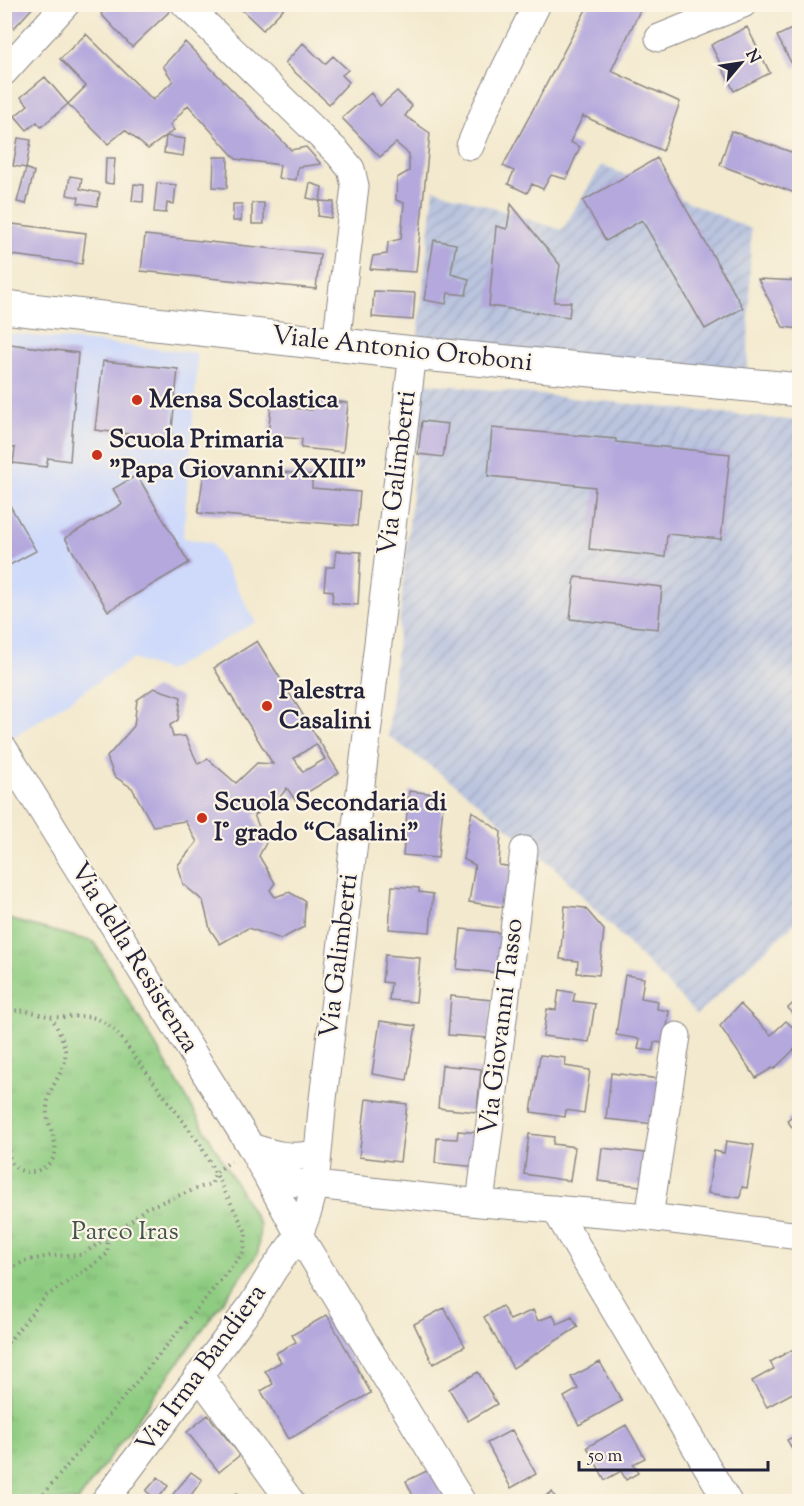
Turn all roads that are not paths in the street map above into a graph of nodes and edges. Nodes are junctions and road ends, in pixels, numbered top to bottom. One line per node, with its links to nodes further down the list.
1 (66, 4): 6 (street)
2 (185, 4): 9 (street)
3 (537, 4): 7 (street)
4 (743, 4): 5 (street)
5 (659, 38)
6 (4, 72)
7 (470, 146)
8 (4, 307): 9 (street, Viale Antonio Oroboni)
9 (336, 344): 10 (street, Viale Antonio Oroboni)
10 (413, 353): 11 (street, Viale Antonio Oroboni); 15 (street, Via Galimberti)
11 (800, 390)
12 (4, 749): 16 (street, Via della Resistenza)
13 (524, 850): 18 (street, Via Giovanni Tasso)
14 (677, 1036): 20 (street)
15 (318, 1152): 16 (street); 17 (street, Via Galimberti)
16 (257, 1157): 17 (street); 21 (street, Via della Resistenza)
17 (315, 1185): 18 (street); 21 (street, Via Galimberti)
18 (480, 1203): 19 (street)
19 (555, 1209): 20 (street); 27 (street)
20 (649, 1217): 22 (street)
21 (299, 1234): 23 (street, Via Irma Bandiera); 26 (street, Via della Resistenza)
22 (800, 1236)
23 (199, 1375): 24 (street, Via Irma Bandiera); 25 (street)
24 (104, 1502)
25 (291, 1502)
26 (462, 1502)
27 (728, 1502)

